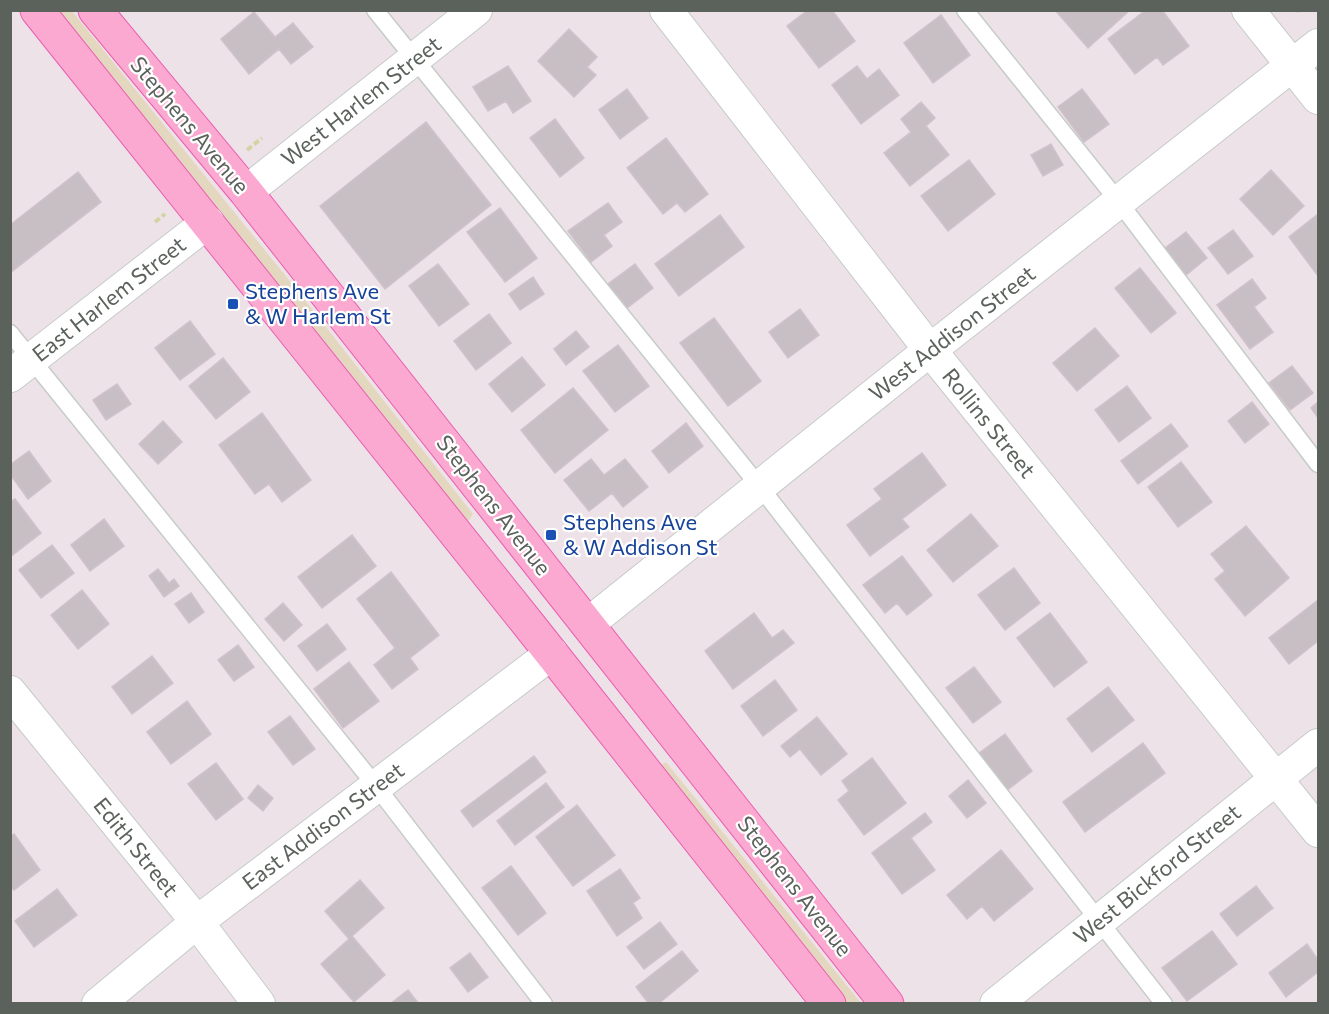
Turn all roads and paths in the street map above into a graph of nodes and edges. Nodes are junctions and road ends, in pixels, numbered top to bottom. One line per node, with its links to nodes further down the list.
1 (37, 10): 14 (main road, Stephens Avenue)
2 (95, 10): 12 (main road, Stephens Avenue)
3 (375, 10): 9 (lane)
4 (476, 10): 9 (street, West Harlem Street)
5 (666, 10): 16 (street, Rollins Street)
6 (965, 10): 13 (lane)
7 (1248, 10): 10 (street)
8 (1318, 45): 10 (street, West Addison Street)
9 (414, 60): 12 (street, West Harlem Street); 19 (lane)
10 (1292, 66): 11 (street); 13 (street, West Addison Street)
11 (1318, 98)
12 (246, 192): 20 (main road, Stephens Avenue)
13 (1119, 202): 16 (street, West Addison Street); 18 (lane)
14 (208, 222): 17 (street, East Harlem Street); 21 (main road, Stephens Avenue)
15 (10, 333): 17 (lane)
16 (930, 351): 19 (street, West Addison Street); 24 (street, Rollins Street)
17 (21, 367): 25 (lane)
18 (1318, 464)
19 (760, 487): 20 (street, West Addison Street); 27 (lane)
20 (588, 624): 21 (main road); 33 (main road, Stephens Avenue)
21 (552, 653): 25 (street, East Addison Street); 32 (main road, Stephens Avenue)
22 (10, 692): 28 (street, Edith Street)
23 (1318, 745): 24 (street, West Bickford Street)
24 (1276, 778): 26 (street, Rollins Street); 27 (street, West Bickford Street)
25 (376, 786): 28 (street, East Addison Street); 31 (lane)
26 (1318, 831)
27 (1099, 921): 34 (street, West Bickford Street); 35 (lane)
28 (196, 922): 29 (street, East Addison Street); 30 (street, Edith Street)
29 (98, 1004)
30 (259, 1004)
31 (544, 1004)
32 (829, 1004)
33 (887, 1004)
34 (996, 1004)
35 (1164, 1004)

